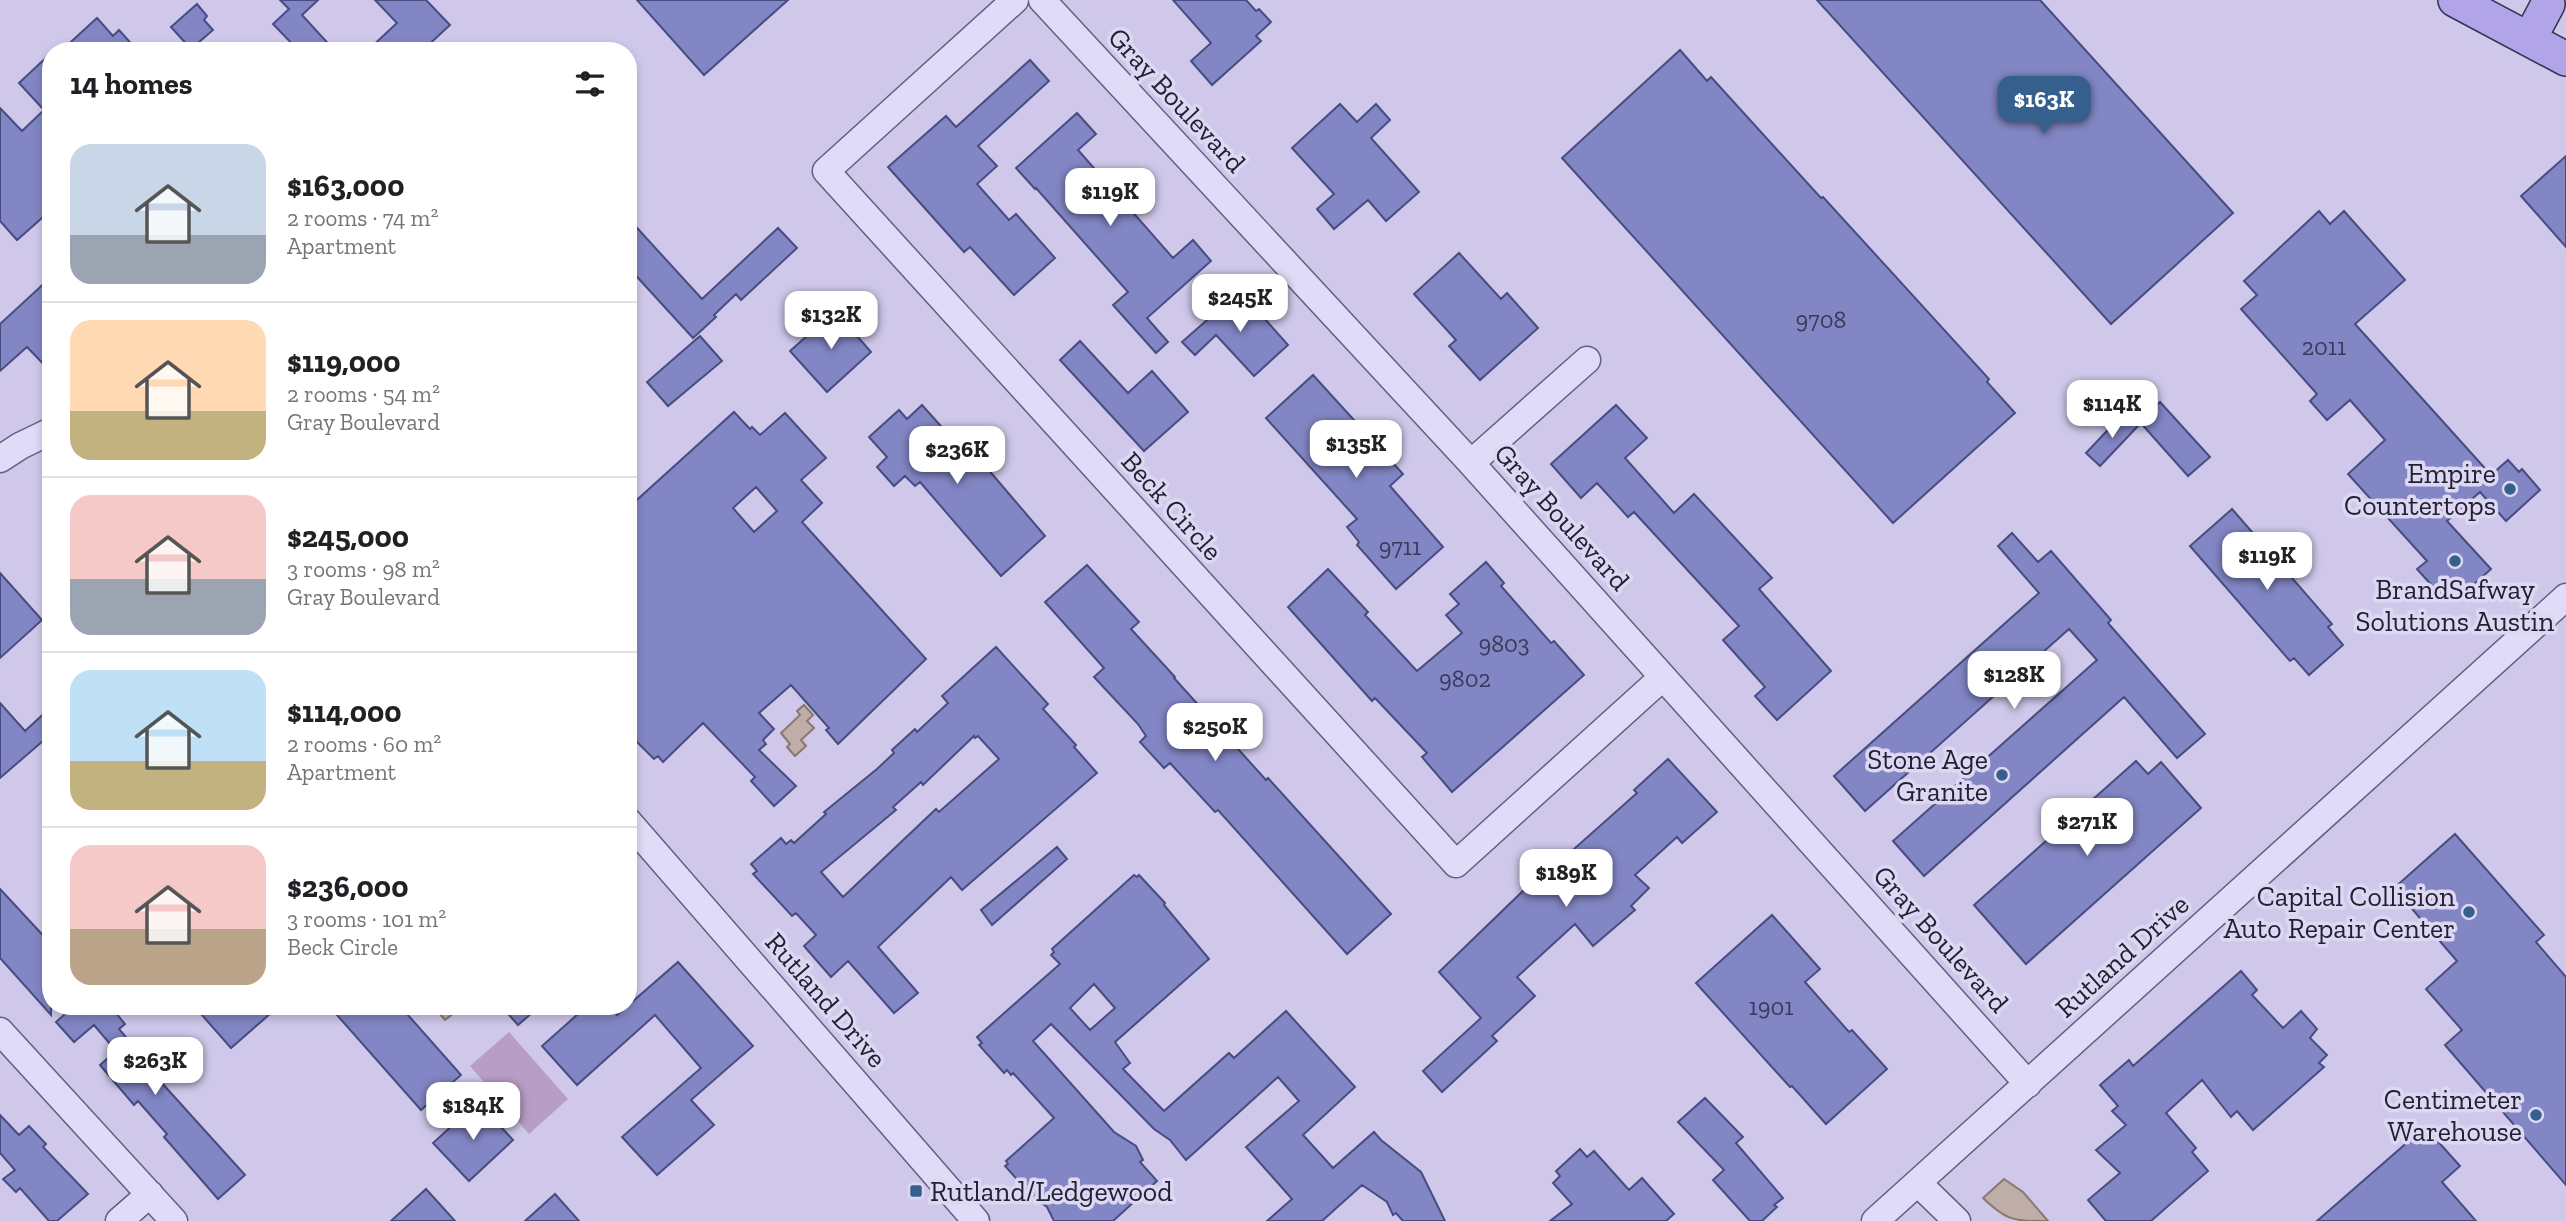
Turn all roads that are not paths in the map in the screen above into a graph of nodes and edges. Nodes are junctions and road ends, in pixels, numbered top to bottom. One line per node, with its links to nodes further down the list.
1 (1015, 0): 12 (street, Beck Circle)
2 (1042, 0): 10 (street, Gray Boulevard)
3 (2455, 0): 5 (main road)
4 (2551, 6): 5 (main road)
5 (2530, 38): 6 (main road)
6 (2566, 59)
7 (1587, 360): 10 (street)
8 (42, 435): 9 (street)
9 (0, 459)
10 (1471, 463): 12 (street, Gray Boulevard)
11 (2566, 597): 15 (street, Rutland Drive)
12 (1663, 677): 15 (street, Gray Boulevard)
13 (637, 831): 20 (street, Rutland Drive)
14 (0, 1031): 17 (street)
15 (2028, 1084): 16 (street, Rutland Drive)
16 (1918, 1183): 21 (street, Rutland Drive); 22 (street)
17 (150, 1194): 18 (street); 19 (street)
18 (119, 1221)
19 (174, 1221)
20 (976, 1221)
21 (1875, 1221)
22 (1957, 1221)

